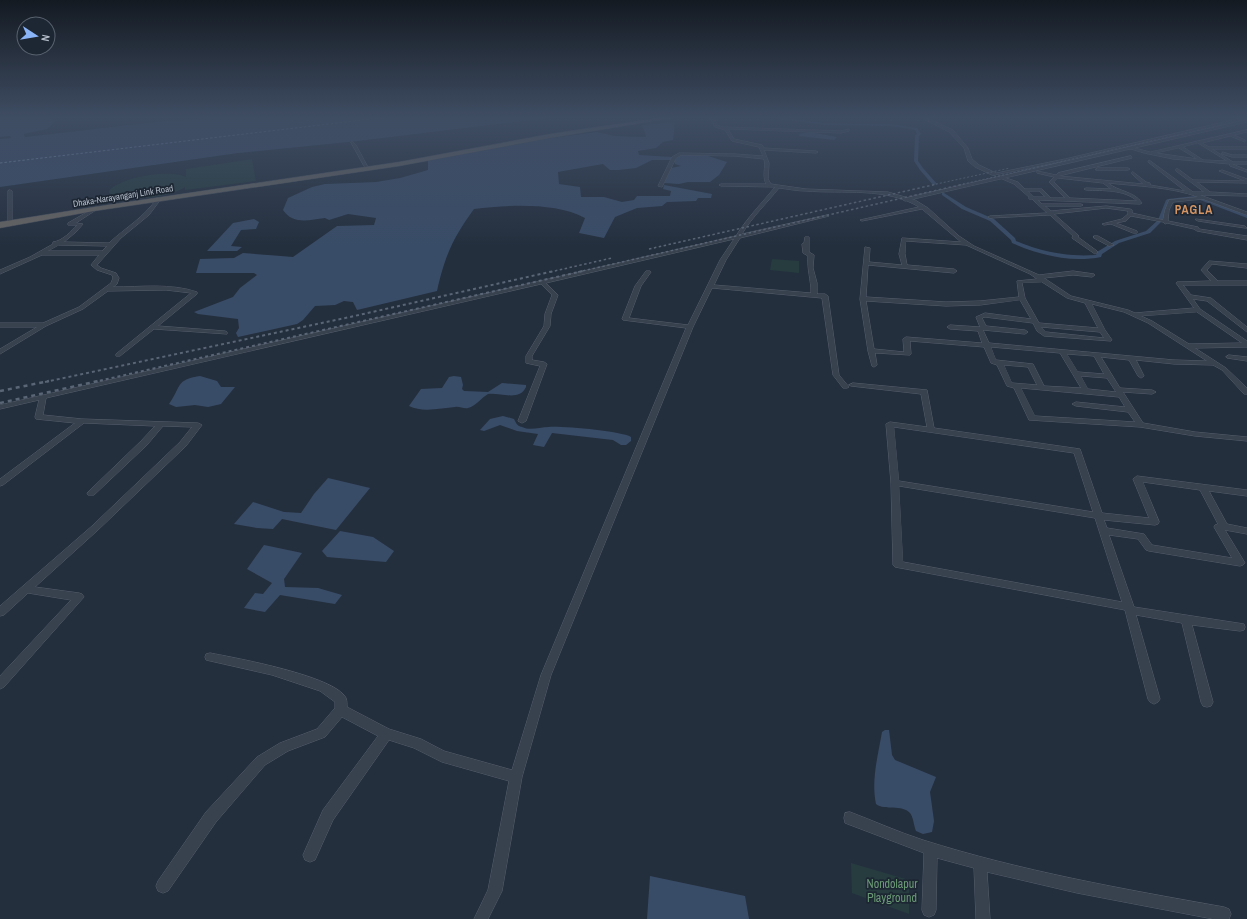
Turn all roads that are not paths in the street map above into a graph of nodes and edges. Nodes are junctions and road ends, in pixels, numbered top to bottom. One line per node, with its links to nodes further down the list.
1 (361, 160): 16 (street)
2 (413, 160): 16 (highway, Dhaka-Narayanganj Link Road)
3 (673, 160): 33 (street)
4 (766, 160): 34 (street)
5 (970, 160): 22 (street)
6 (1065, 160): 22 (street)
7 (1077, 160): 26 (street)
8 (1121, 160): 15 (street)
9 (1201, 160): 12 (street)
10 (1227, 160): 13 (street)
11 (1149, 161): 42 (street)
12 (1225, 163): 13 (street); 19 (street)
13 (1232, 163): 14 (street)
14 (1247, 163)
15 (1095, 167): 17 (street); 25 (street); 27 (street)
16 (368, 168): 45 (highway, Dhaka-Narayanganj Link Road)
17 (1128, 169)
18 (1177, 170): 29 (street)
19 (1247, 171)
20 (1038, 172): 27 (street)
21 (1133, 173): 35 (street)
22 (994, 174)
23 (1091, 174): 28 (street)
24 (1247, 175): 30 (street)
25 (1103, 176)
26 (1001, 177): 37 (street); 46 (street)
27 (1056, 177): 28 (street); 47 (street)
28 (1095, 181): 31 (street)
29 (1192, 181): 30 (street); 40 (street)
30 (1247, 181)
31 (1104, 182): 35 (street); 39 (street)
32 (721, 185): 34 (street)
33 (660, 186)
34 (773, 186): 46 (street); 67 (street)
35 (1150, 186): 42 (street)
36 (1086, 189): 39 (street)
37 (1022, 190): 43 (street); 44 (street)
38 (10, 191): 61 (street)
39 (1114, 191): 47 (street)
40 (1208, 194): 41 (street); 42 (street)
41 (1247, 195)
42 (1193, 196): 55 (street); 62 (street)
43 (1031, 198): 44 (street); 48 (street)
44 (1050, 198): 47 (street)
45 (159, 199): 51 (highway, Dhaka-Narayanganj Link Road); 73 (street)
46 (905, 199): 50 (street)
47 (1068, 199)
48 (1040, 205): 49 (street); 52 (street)
49 (1088, 205)
50 (923, 207): 57 (street); 72 (street)
51 (94, 209): 61 (highway, Dhaka-Narayanganj Link Road); 71 (street)
52 (1049, 213): 53 (street); 56 (street); 76 (street)
53 (1130, 214): 59 (street); 62 (street)
54 (827, 216): 67 (street)
55 (1247, 216)
56 (990, 217)
57 (862, 220)
58 (1198, 220): 65 (street)
59 (1112, 222): 63 (street); 66 (street)
60 (1239, 222): 65 (street)
61 (10, 223): 64 (highway, Dhaka-Narayanganj Link Road)
62 (1165, 223): 70 (street)
63 (1104, 224)
64 (0, 225)
65 (1246, 228)
66 (1135, 232)
67 (738, 236): 88 (street); 91 (street)
68 (1096, 237): 74 (street)
69 (807, 238): 93 (street)
70 (1247, 238)
71 (55, 243): 73 (street); 77 (street)
72 (967, 244): 80 (street); 86 (street)
73 (110, 245): 78 (street)
74 (1111, 245)
75 (867, 248): 79 (street)
76 (1096, 252)
77 (41, 253): 78 (street); 83 (street)
78 (103, 253): 92 (street)
79 (866, 263): 80 (street); 96 (street)
80 (905, 266): 82 (street)
81 (1247, 266): 89 (street)
82 (954, 271)
83 (0, 272)
84 (648, 272): 104 (street)
85 (1092, 275): 86 (street)
86 (1038, 277): 87 (street)
87 (1045, 280): 95 (street); 97 (street)
88 (542, 282): 136 (street); 141 (street)
89 (1216, 282): 90 (street); 94 (street)
90 (1247, 283)
91 (710, 286): 93 (street); 104 (street)
92 (108, 289): 102 (street); 103 (street)
93 (814, 296): 130 (street)
94 (1191, 297): 98 (street); 108 (street)
95 (1022, 298): 96 (street); 100 (street)
96 (863, 299): 114 (street)
97 (1088, 303): 99 (street); 107 (street)
98 (1198, 310): 99 (street); 111 (street)
99 (1136, 314): 113 (street)
100 (1036, 324): 106 (street); 107 (street); 107 (street)
101 (0, 325): 102 (street)
102 (44, 325): 116 (street)
103 (154, 327): 110 (street); 118 (street)
104 (690, 327): 166 (street)
105 (950, 327): 106 (street)
106 (982, 329): 109 (street); 112 (street)
107 (1102, 330)
108 (1247, 330)
109 (1025, 332)
110 (225, 333)
111 (1247, 344): 113 (street)
112 (985, 345): 114 (street); 115 (street); 122 (street)
113 (1187, 346): 123 (street)
114 (871, 351): 124 (street)
115 (1062, 351): 117 (street); 125 (street)
116 (0, 352)
117 (1096, 354): 120 (street); 126 (street)
118 (118, 355)
119 (1229, 357): 121 (street)
120 (1130, 358): 123 (street); 127 (street)
121 (1247, 359)
122 (1000, 363): 129 (street); 131 (street)
123 (1213, 363): 135 (street)
124 (874, 365)
125 (1076, 374): 126 (street); 132 (street)
126 (1110, 376): 133 (street)
127 (1141, 376)
128 (853, 385): 144 (street)
129 (1018, 386): 131 (street); 143 (street)
130 (845, 387)
131 (1041, 387): 132 (street)
132 (1086, 391): 133 (street)
133 (1119, 392): 134 (street); 139 (street)
134 (1152, 392)
135 (1247, 392)
136 (43, 397): 138 (street); 140 (street)
137 (1076, 404): 139 (street)
138 (0, 406)
139 (1130, 410): 143 (street)
140 (82, 421): 142 (street); 146 (street)
141 (522, 421)
142 (161, 424): 149 (street); 155 (street)
143 (1140, 425): 145 (street)
144 (931, 430): 147 (street); 151 (street)
145 (1247, 439)
146 (0, 483)
147 (895, 483): 151 (street); 156 (street)
148 (1203, 488): 150 (street); 151 (street); 152 (street)
149 (91, 493)
150 (1247, 494)
151 (1099, 516): 153 (street)
152 (1224, 527): 153 (street); 154 (street)
153 (1104, 531): 156 (street)
154 (1247, 531)
155 (27, 589): 157 (street); 161 (street)
156 (1130, 609): 158 (street); 162 (street)
157 (0, 612)
158 (1186, 620): 159 (street); 163 (street)
159 (1240, 627)
160 (210, 658): 164 (street)
161 (0, 684)
162 (1154, 699)
163 (1207, 702)
164 (341, 710): 165 (street); 171 (street)
165 (386, 734): 166 (street); 169 (street)
166 (516, 777): 174 (street)
167 (850, 818): 168 (street)
168 (931, 849): 170 (street); 172 (street)
169 (310, 855)
170 (980, 862): 173 (street); 175 (street)
171 (163, 886)
172 (929, 910)
173 (1224, 914)
174 (481, 919)
175 (983, 919)

